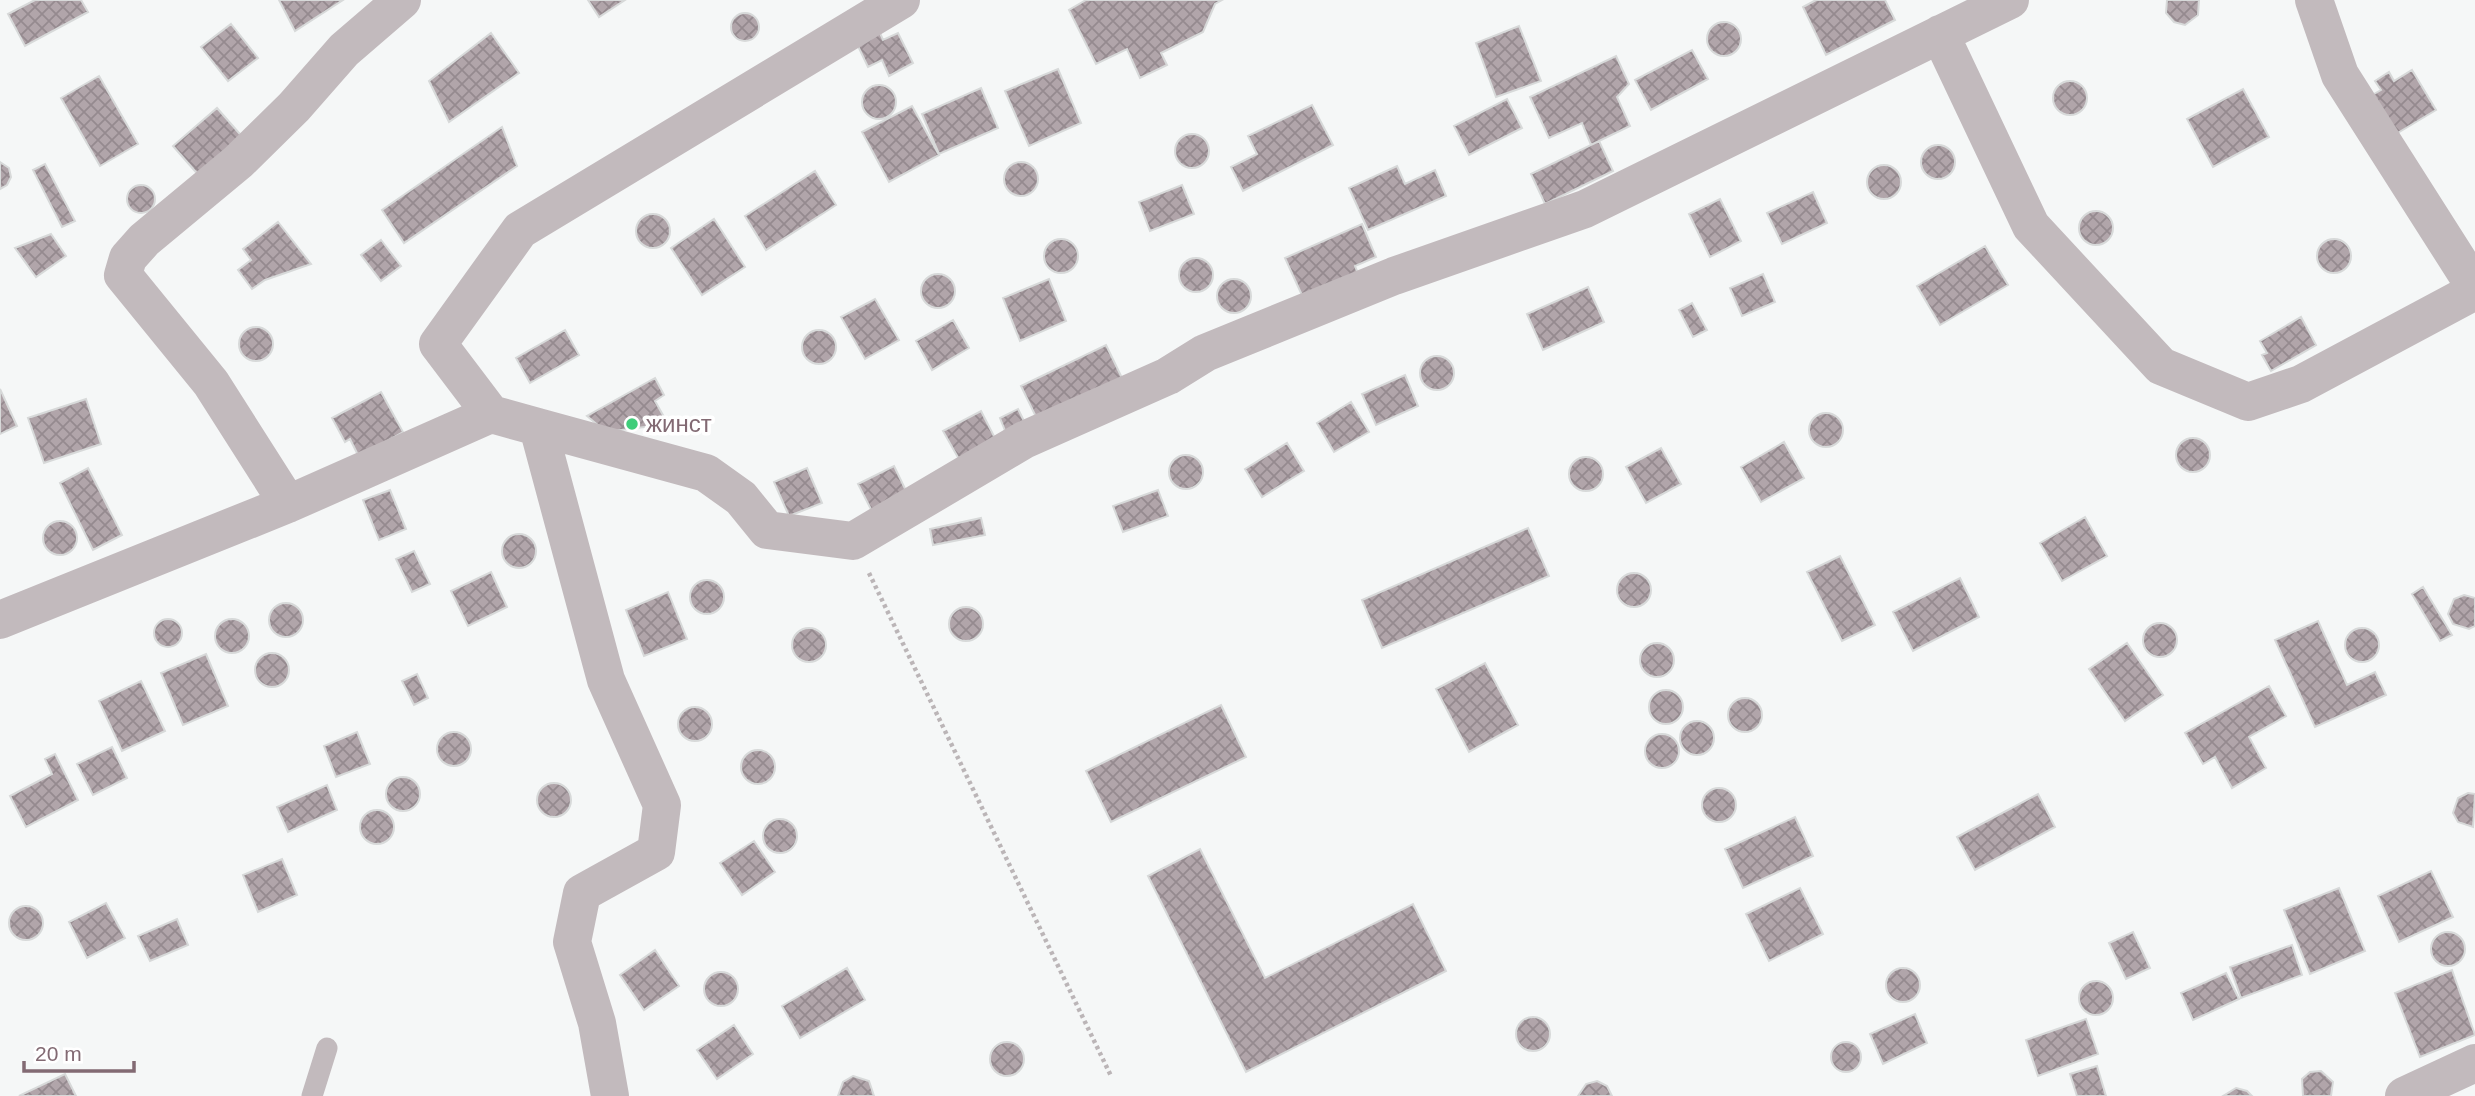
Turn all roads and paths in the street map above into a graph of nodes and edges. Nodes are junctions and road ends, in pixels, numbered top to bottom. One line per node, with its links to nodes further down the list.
1 (402, 0): 9 (street)
2 (901, 0): 7 (street)
3 (2010, 0): 5 (street)
4 (2314, 0): 6 (street)
5 (1940, 34): 6 (street); 10 (street)
6 (2475, 289)
7 (491, 414): 8 (street); 9 (street)
8 (538, 427): 10 (street); 16 (street)
9 (288, 504): 11 (street)
10 (853, 541): 14 (path)
11 (0, 620)
12 (327, 1048): 15 (lane)
13 (2475, 1063): 17 (street)
14 (1111, 1076)
15 (312, 1096)
16 (610, 1096)
17 (2404, 1096)

